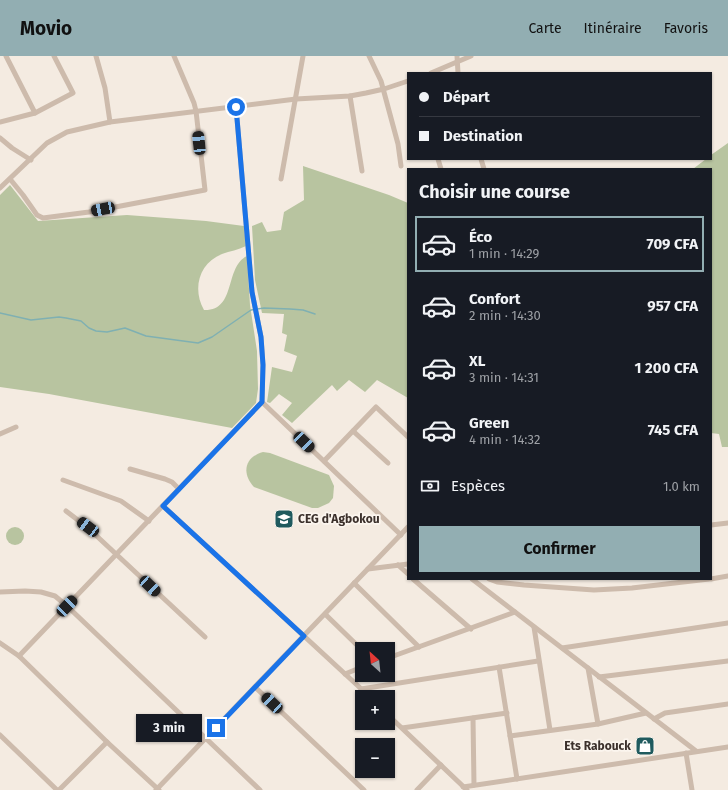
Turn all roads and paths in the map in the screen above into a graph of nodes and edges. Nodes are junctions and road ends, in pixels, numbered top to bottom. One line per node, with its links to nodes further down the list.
1 (6, 56): 18 (street)
2 (54, 56): 18 (street)
3 (96, 56): 20 (street)
4 (176, 56): 17 (street)
5 (303, 56): 15 (street)
6 (369, 56): 13 (street)
7 (470, 56): 8 (street)
8 (457, 59): 9 (street); 11 (street)
9 (448, 67): 10 (street); 11 (street)
10 (434, 72)
11 (458, 72)
12 (407, 81): 13 (street)
13 (384, 89): 14 (street); 23 (street)
14 (350, 96): 15 (street); 24 (street)
15 (296, 99): 16 (street); 26 (street)
16 (236, 107): 17 (street); 28 (street)
17 (196, 111): 20 (street); 25 (street)
18 (35, 113): 19 (street)
19 (0, 122)
20 (110, 122): 22 (street)
21 (0, 138): 22 (street)
22 (31, 160): 25 (street)
23 (401, 166)
24 (362, 171)
25 (10, 179): 27 (street)
26 (280, 179)
27 (0, 188)
28 (262, 402): 33 (street); 37 (street)
29 (16, 427): 31 (street)
30 (353, 431): 32 (street); 33 (street); 34 (street)
31 (0, 434)
32 (407, 436)
33 (324, 462): 44 (street)
34 (388, 463)
35 (130, 469): 37 (street)
36 (62, 480): 40 (street)
37 (179, 489): 38 (street)
38 (163, 506): 40 (street); 64 (street)
39 (66, 511): 45 (street)
40 (149, 521): 45 (street)
41 (728, 523): 42 (street)
42 (712, 525)
43 (407, 528): 44 (street)
44 (401, 535): 48 (street)
45 (116, 555): 58 (street); 65 (street)
46 (407, 564): 47 (street)
47 (398, 566): 48 (street); 49 (street)
48 (368, 569): 56 (street)
49 (407, 573)
50 (728, 576): 51 (street)
51 (712, 579)
52 (414, 580): 63 (street)
53 (473, 580): 59 (street)
54 (494, 580): 55 (street)
55 (694, 580)
56 (354, 583): 60 (street); 68 (street)
57 (0, 592): 58 (street)
58 (67, 606): 70 (street); 92 (street)
59 (515, 612): 62 (street); 63 (street)
60 (325, 614): 64 (street); 67 (street)
61 (728, 623): 69 (street)
62 (534, 627): 69 (street); 72 (street)
63 (471, 629): 68 (street)
64 (304, 636): 77 (street); 79 (street)
65 (205, 637)
66 (0, 643): 70 (street)
67 (355, 643)
68 (419, 647): 71 (street)
69 (562, 648): 75 (street)
70 (19, 656): 93 (street)
71 (395, 656)
72 (538, 661): 74 (street); 89 (street)
73 (728, 661): 78 (street)
74 (499, 667): 80 (street); 82 (street)
75 (588, 668): 78 (street); 87 (street)
76 (355, 670): 77 (street)
77 (345, 674): 80 (street)
78 (599, 677): 83 (street)
79 (255, 687): 92 (street); 104 (street)
80 (361, 689)
81 (728, 704): 85 (street)
82 (506, 713): 84 (street); 91 (street)
83 (646, 713): 85 (street); 87 (street)
84 (473, 718): 88 (street); 99 (street)
85 (654, 719): 95 (street)
86 (395, 722): 88 (street)
87 (598, 724): 89 (street)
88 (402, 728): 97 (street)
89 (550, 730): 91 (street)
90 (0, 735): 101 (street)
91 (510, 736): 98 (street)
92 (206, 738): 102 (street); 103 (street)
93 (107, 742): 101 (street); 102 (street)
94 (728, 747): 95 (street)
95 (696, 751): 96 (street)
96 (686, 753): 98 (street); 106 (street)
97 (441, 765): 100 (street); 105 (street)
98 (517, 779): 99 (street)
99 (474, 785): 100 (street)
100 (465, 788)
101 (58, 790)
102 (158, 790)
103 (260, 790)
104 (364, 790)
105 (417, 790)
106 (692, 790)

